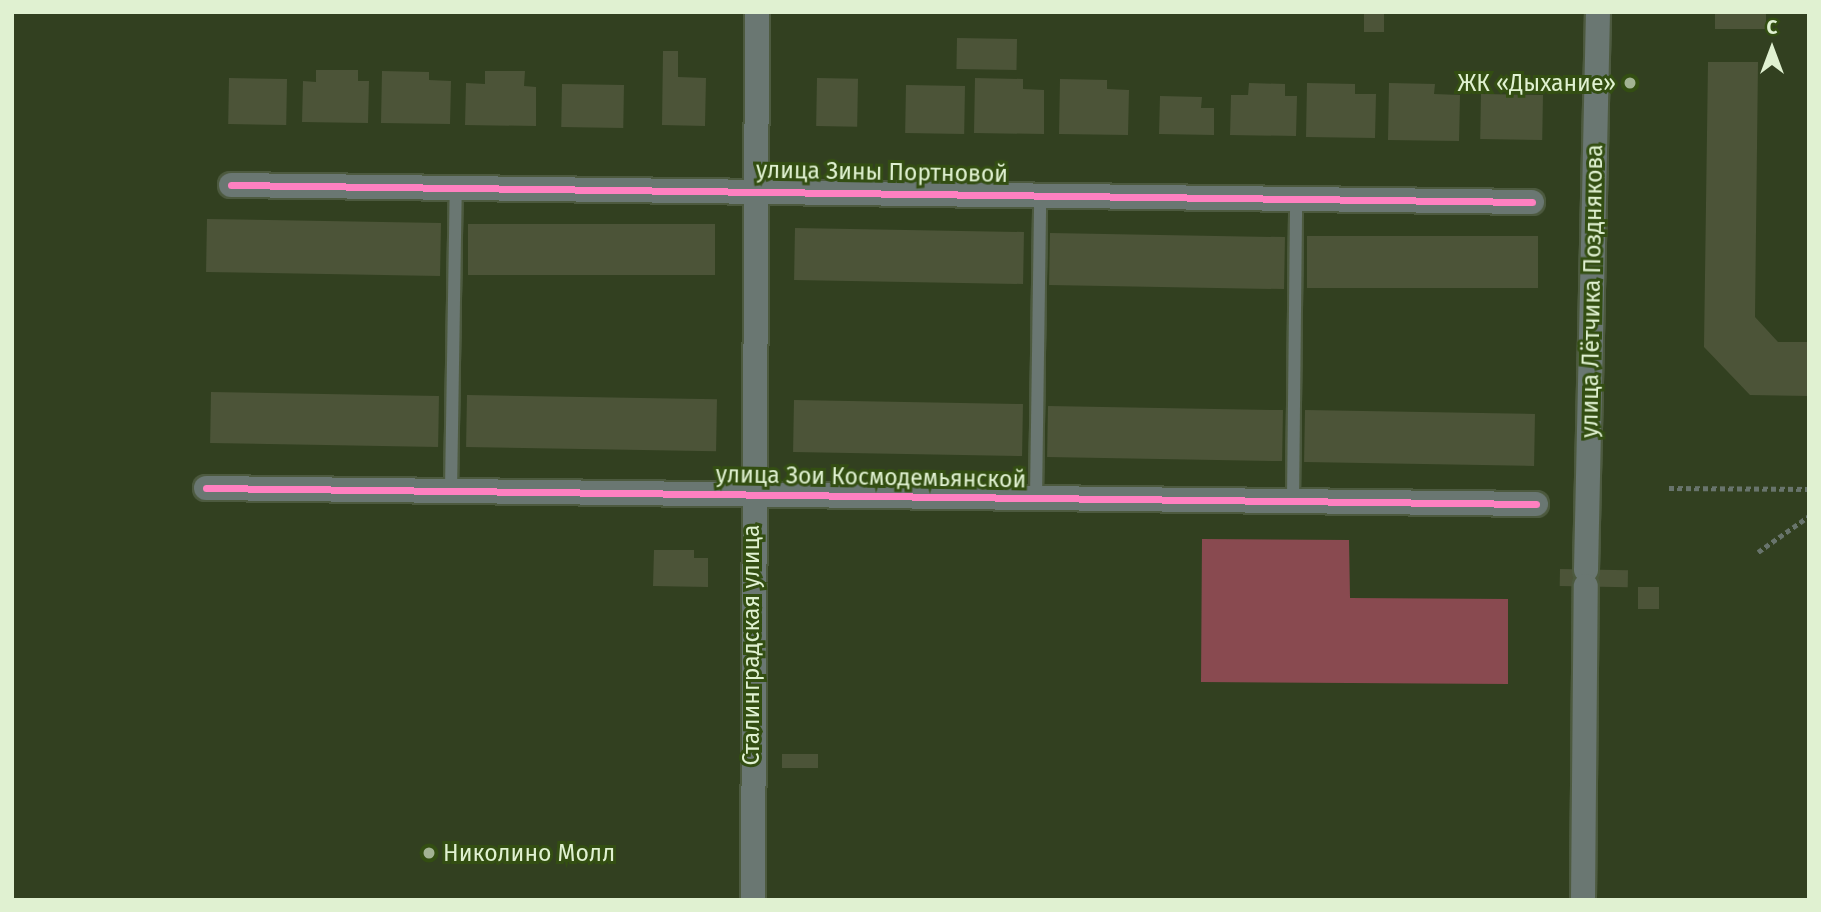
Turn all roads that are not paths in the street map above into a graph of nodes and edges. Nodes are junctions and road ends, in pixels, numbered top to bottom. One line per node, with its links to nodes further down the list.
1 (757, 12): 5 (street, Сталинградская улица)
2 (1598, 12): 16 (street, улица Лётчика Позднякова)
3 (231, 185): 4 (street, улица Зины Портновой)
4 (456, 187): 5 (street, улица Зины Портновой); 10 (lane)
5 (753, 189): 6 (street, улица Зины Портновой); 11 (street, Сталинградская улица)
6 (1040, 194): 7 (street, улица Зины Портновой); 12 (lane)
7 (1296, 199): 8 (street, улица Зины Портновой); 13 (lane)
8 (1532, 202)
9 (206, 488): 10 (street, улица Зои Космодемьянской)
10 (451, 491): 11 (street, улица Зои Космодемьянской)
11 (751, 494): 12 (street, улица Зои Космодемьянской); 15 (street, Сталинградская улица)
12 (1036, 498): 13 (street, улица Зои Космодемьянской)
13 (1293, 501): 14 (street, улица Зои Космодемьянской)
14 (1536, 504)
15 (753, 900)
16 (1583, 900)

